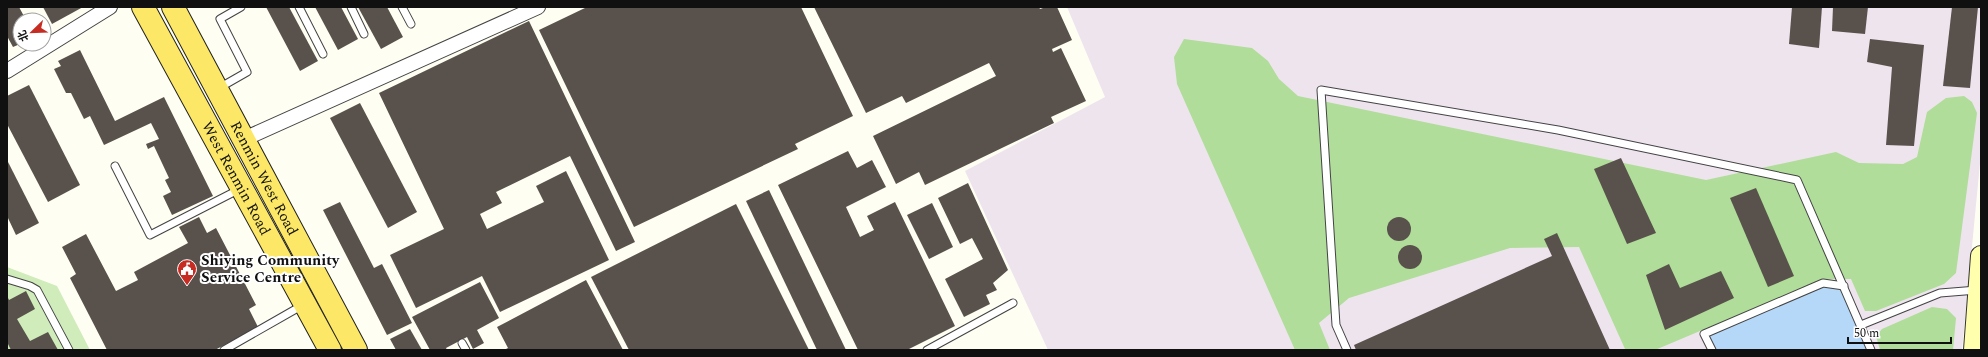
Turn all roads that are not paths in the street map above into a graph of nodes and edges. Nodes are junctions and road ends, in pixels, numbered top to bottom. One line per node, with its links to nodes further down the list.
1 (110, 7): 12 (street)
2 (143, 7): 16 (main road, West Renmin Road)
3 (173, 7): 13 (main road, Renmin West Road)
4 (241, 7): 13 (lane)
5 (299, 7): 11 (lane)
6 (351, 7): 10 (lane)
7 (402, 7): 9 (lane)
8 (538, 7): 14 (street)
9 (411, 24)
10 (364, 34)
11 (323, 54)
12 (7, 71)
13 (217, 89): 14 (main road, Renmin West Road)
14 (244, 139): 28 (main road, Renmin West Road)
15 (115, 166): 16 (lane)
16 (242, 188): 22 (main road, West Renmin Road)
17 (1981, 256): 20 (main road)
18 (7, 279): 25 (lane)
19 (1844, 286): 23 (lane); 31 (lane); 32 (lane)
20 (1977, 290): 23 (lane); 34 (main road)
21 (1013, 303): 30 (lane)
22 (305, 304): 26 (lane); 27 (main road, West Renmin Road)
23 (1861, 325): 33 (lane)
24 (462, 343): 29 (lane)
25 (69, 350)
26 (224, 350)
27 (330, 350)
28 (356, 350)
29 (466, 350)
30 (927, 350)
31 (1347, 350)
32 (1712, 350)
33 (1871, 350)
34 (1974, 350)

